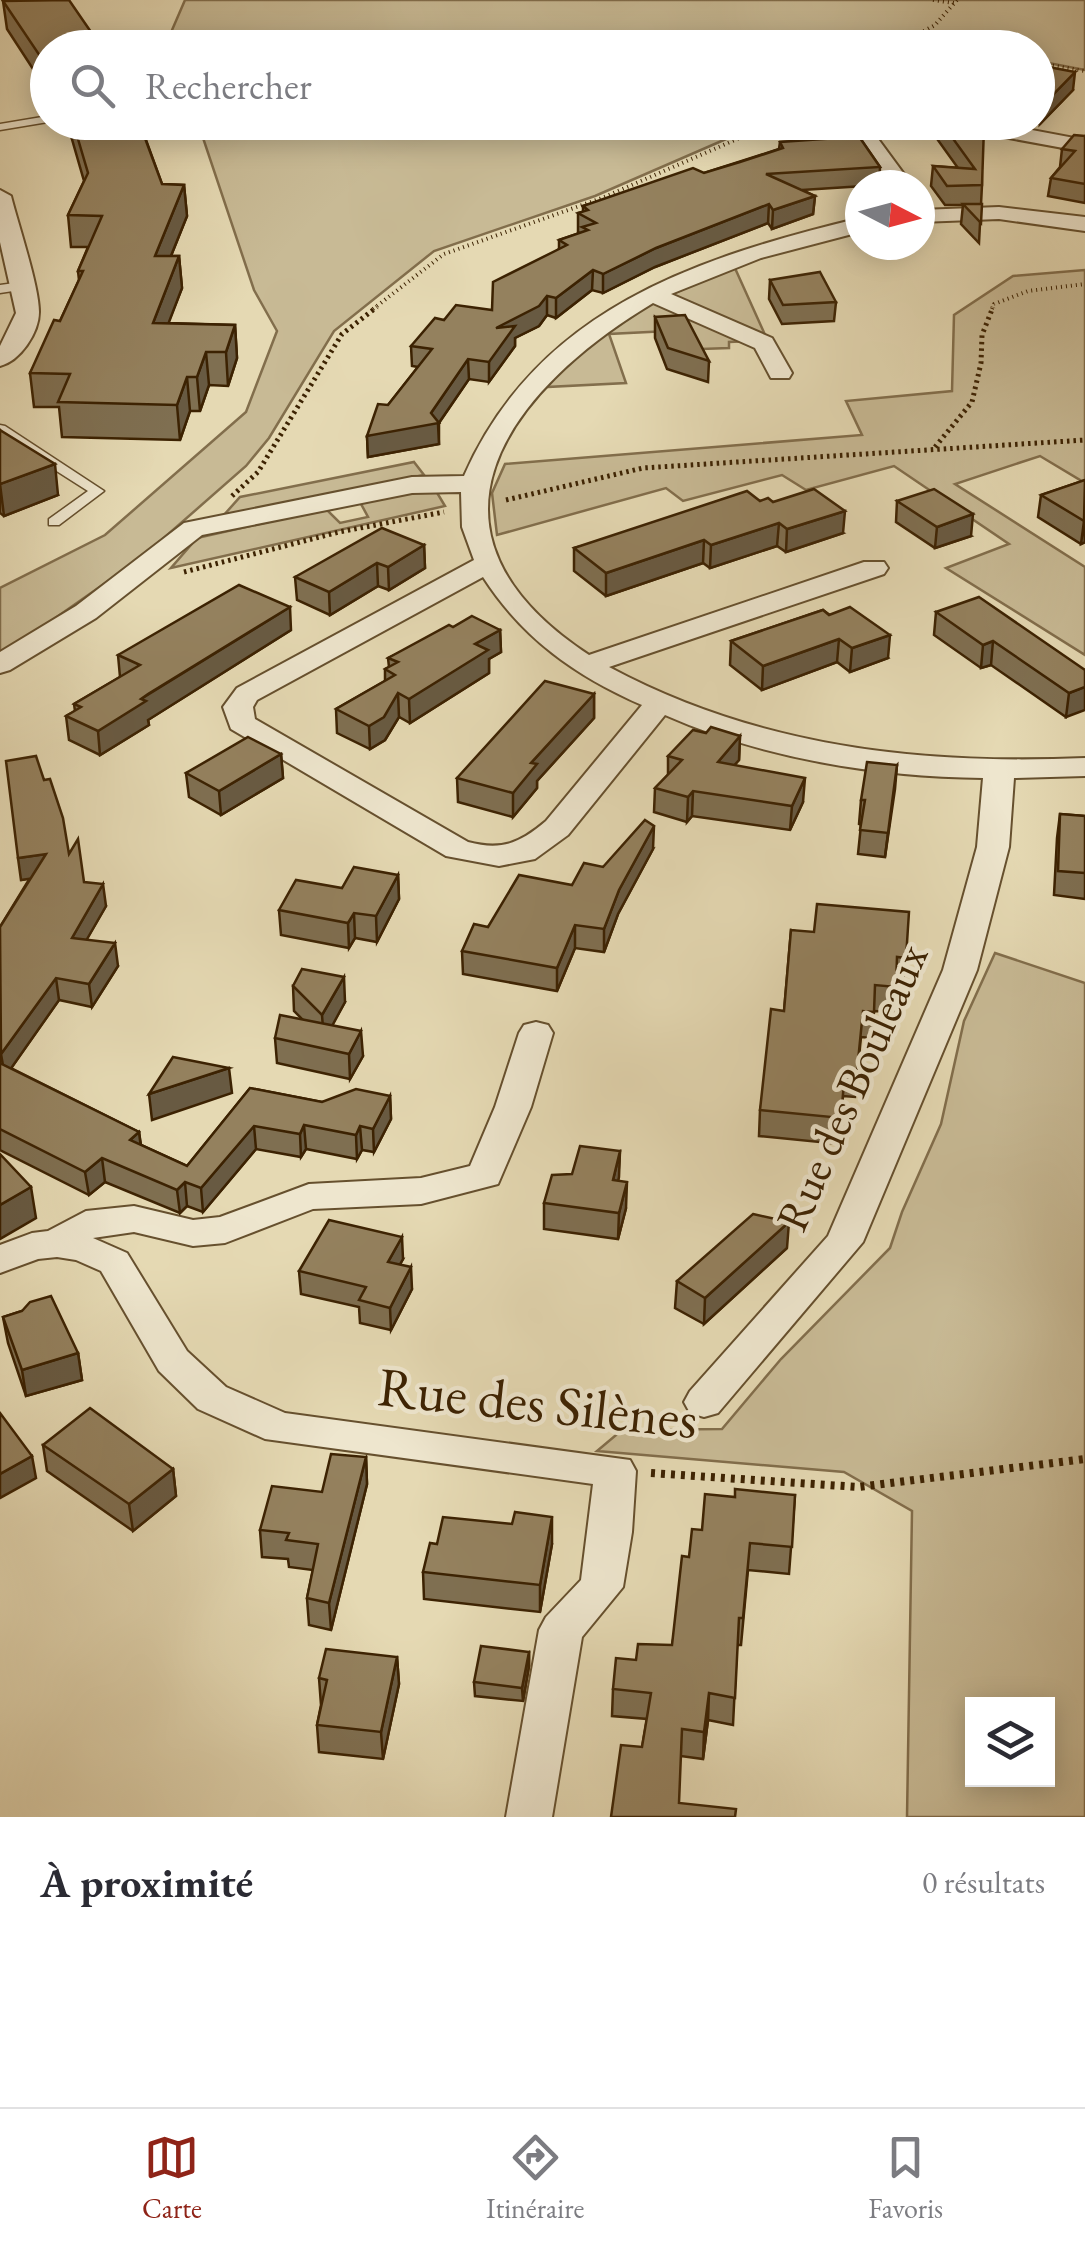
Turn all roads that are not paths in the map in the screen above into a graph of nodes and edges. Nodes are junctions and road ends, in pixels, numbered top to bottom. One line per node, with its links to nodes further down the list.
1 (30, 122): 2 (lane)
2 (0, 127)
3 (869, 140): 6 (street)
4 (1052, 140): 5 (street)
5 (1085, 146)
6 (890, 170)
7 (0, 196): 11 (street)
8 (935, 214): 9 (street)
9 (1085, 224)
10 (845, 229): 12 (street)
11 (11, 288): 13 (street)
12 (654, 295): 14 (street); 16 (street)
13 (0, 359)
14 (780, 372)
15 (0, 429): 17 (lane)
16 (475, 495): 18 (street); 20 (street)
17 (54, 522)
18 (489, 564): 21 (street); 22 (street)
19 (874, 568): 21 (street)
20 (0, 664)
21 (586, 665): 22 (street)
22 (659, 703): 24 (street)
23 (1085, 767): 24 (street)
24 (999, 770): 28 (street, Rue des Bouleaux)
25 (536, 1033): 26 (street)
26 (57, 1244): 27 (street); 29 (street, Rue des Silènes)
27 (0, 1260)
28 (704, 1402)
29 (528, 1817)

